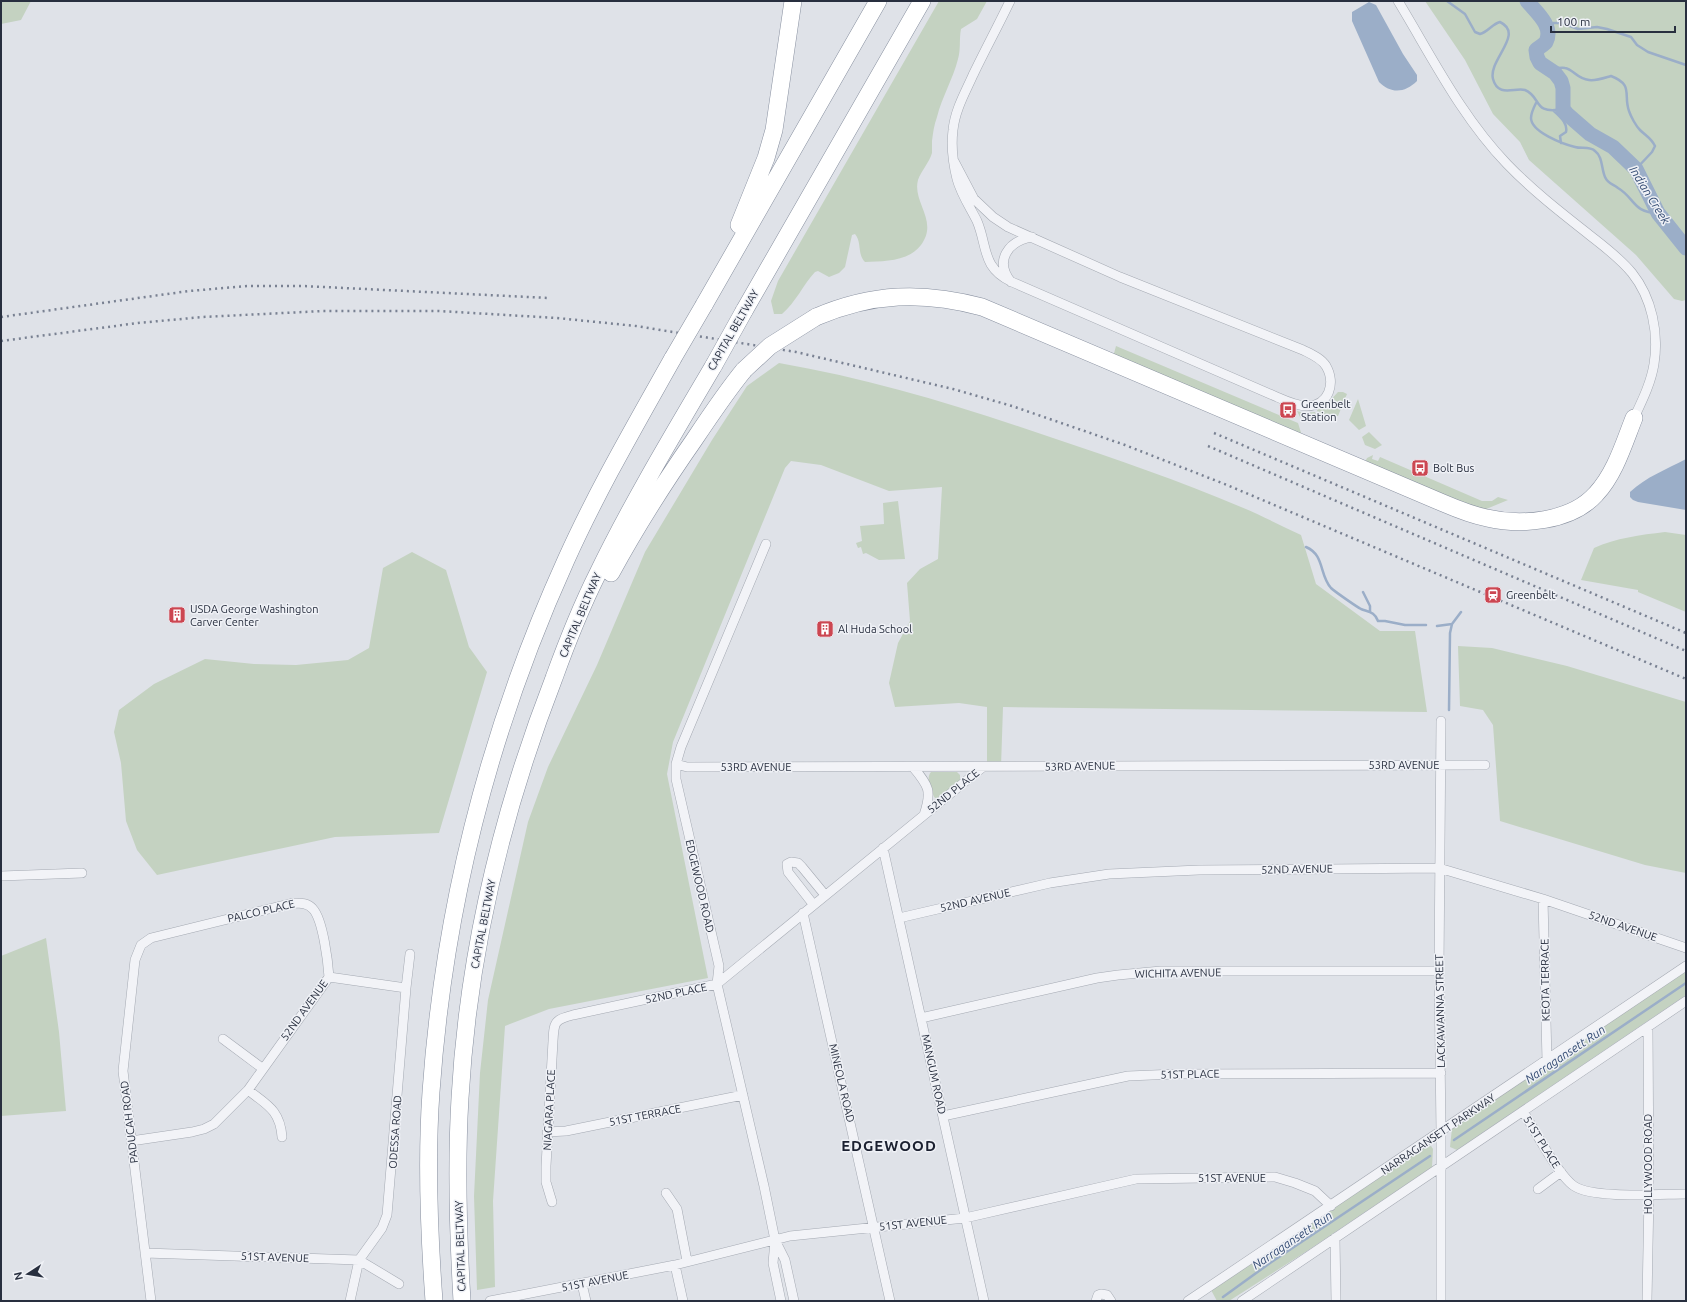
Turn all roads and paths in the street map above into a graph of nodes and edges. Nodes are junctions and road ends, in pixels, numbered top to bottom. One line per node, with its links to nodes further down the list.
1 (793, 1): 9 (highway)
2 (878, 1): 9 (highway)
3 (922, 1): 12 (highway, CAPITAL BELTWAY, bridge)
4 (1010, 1): 6 (street)
5 (1398, 1): 10 (street)
6 (954, 161): 7 (street); 8 (street)
7 (1032, 237): 8 (street); 8 (street)
8 (1012, 282)
9 (704, 305): 73 (highway, bridge)
10 (1634, 418): 12 (highway, bridge)
11 (766, 544): 14 (street, EDGEWOOD ROAD)
12 (544, 703): 74 (highway, CAPITAL BELTWAY)
13 (1441, 721): 15 (street, LACKAWANNA STREET)
14 (676, 764): 18 (street, 53RD AVENUE); 35 (street, EDGEWOOD ROAD)
15 (1442, 765): 16 (street, 53RD AVENUE); 17 (street, 53RD AVENUE); 21 (street, LACKAWANNA STREET)
16 (1485, 765)
17 (983, 766): 18 (street, 53RD AVENUE); 19 (street, 52ND PLACE)
18 (913, 767): 19 (street, 52ND PLACE)
19 (923, 816): 20 (street, 52ND PLACE)
20 (883, 848): 24 (street, 52ND PLACE); 28 (street, MANGUM ROAD)
21 (1440, 868): 25 (street, 52ND AVENUE); 28 (street, 52ND AVENUE); 33 (street, LACKAWANNA STREET)
22 (82, 873): 23 (street)
23 (1, 876)
24 (825, 895): 26 (street, 52ND PLACE); 26 (street)
25 (1543, 899): 30 (street, 52ND AVENUE); 42 (street, KEOTA TERRACE)
26 (814, 904): 27 (street, 52ND PLACE)
27 (804, 913): 35 (street, 52ND PLACE); 62 (street, MINEOLA ROAD)
28 (899, 918): 38 (street, MANGUM ROAD)
29 (141, 944): 34 (street, PALCO PLACE); 52 (street, PADUCAH ROAD)
30 (1686, 948)
31 (410, 954): 36 (street, ODESSA ROAD)
32 (1686, 966): 42 (street, NARRAGANSETT PARKWAY)
33 (1439, 971): 38 (street, WICHITA AVENUE); 44 (street, LACKAWANNA STREET)
34 (329, 977): 36 (street, 52ND AVENUE); 43 (street, 52ND AVENUE)
35 (717, 984): 39 (street, 52ND PLACE); 46 (street, EDGEWOOD ROAD)
36 (406, 988): 66 (street, ODESSA ROAD)
37 (1686, 1001): 40 (street)
38 (921, 1018): 48 (street, MANGUM ROAD)
39 (560, 1019): 49 (street, NIAGARA PLACE)
40 (1648, 1027): 47 (street); 57 (street, HOLLYWOOD ROAD)
41 (223, 1039): 43 (street)
42 (1546, 1061): 50 (street, NARRAGANSETT PARKWAY)
43 (262, 1068): 45 (street, 52ND AVENUE)
44 (1440, 1073): 48 (street, 51ST PLACE); 50 (street, LACKAWANNA STREET)
45 (248, 1090): 51 (street); 52 (street, 52ND AVENUE)
46 (743, 1095): 49 (street, 51ST TERRACE); 64 (street, EDGEWOOD ROAD)
47 (1523, 1111): 53 (street); 54 (street, 51ST PLACE)
48 (943, 1116): 61 (street, MANGUM ROAD)
49 (547, 1132): 59 (street, NIAGARA PLACE)
50 (1441, 1132): 53 (street, LACKAWANNA STREET); 60 (street, NARRAGANSETT PARKWAY)
51 (282, 1137)
52 (131, 1141): 65 (street, PADUCAH ROAD)
53 (1440, 1166): 63 (street); 87 (street, LACKAWANNA STREET)
54 (1561, 1172): 55 (street, 51ST PLACE); 57 (street, 51ST PLACE)
55 (1538, 1189)
56 (666, 1193): 67 (street)
57 (1649, 1194): 58 (street, 51ST PLACE); 88 (street, HOLLYWOOD ROAD)
58 (1686, 1194)
59 (552, 1202)
60 (1331, 1206): 61 (street, 51ST AVENUE); 84 (street, NARRAGANSETT PARKWAY)
61 (965, 1218): 62 (street, 51ST AVENUE); 81 (street, MANGUM ROAD)
62 (874, 1227): 64 (street, 51ST AVENUE); 80 (street, MINEOLA ROAD)
63 (1335, 1238): 85 (street); 86 (street)
64 (775, 1240): 67 (street, 51ST AVENUE); 78 (street, EDGEWOOD ROAD); 79 (street, EDGEWOOD ROAD)
65 (145, 1253): 66 (street, 51ST AVENUE); 71 (street, PADUCAH ROAD)
66 (359, 1260): 69 (street, 51ST AVENUE); 72 (street, ODESSA ROAD)
67 (687, 1261): 68 (street, 51ST AVENUE)
68 (675, 1265): 70 (street, 51ST AVENUE); 77 (street)
69 (399, 1284)
70 (582, 1284): 75 (street, 51ST AVENUE); 76 (street)
71 (151, 1301)
72 (350, 1301)
73 (434, 1301)
74 (462, 1301)
75 (490, 1301)
76 (586, 1301)
77 (683, 1301)
78 (781, 1301)
79 (794, 1301)
80 (890, 1301)
81 (984, 1301)
82 (1096, 1301): 83 (street)
83 (1111, 1301)
84 (1188, 1301)
85 (1242, 1301)
86 (1336, 1301)
87 (1441, 1301)
88 (1647, 1301)

